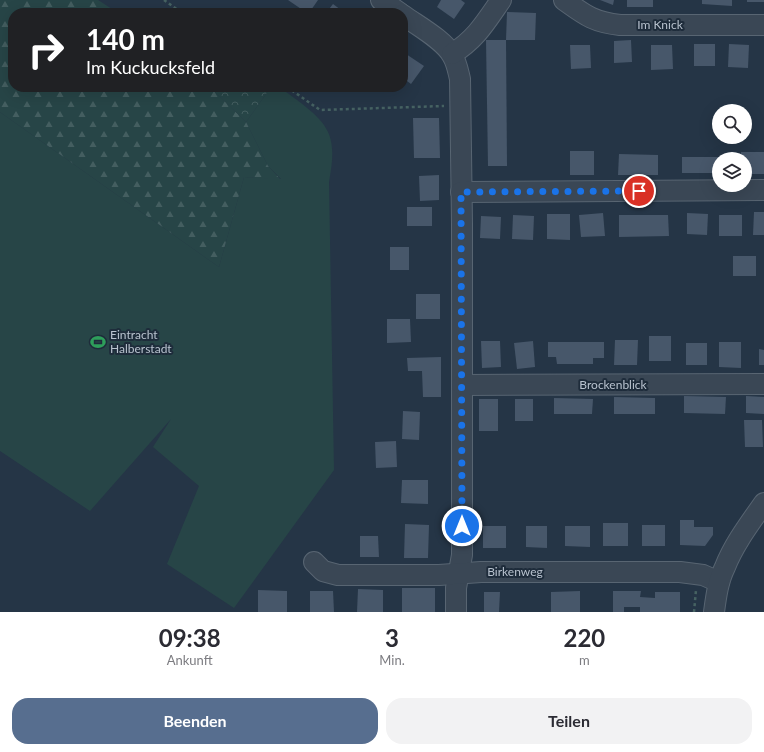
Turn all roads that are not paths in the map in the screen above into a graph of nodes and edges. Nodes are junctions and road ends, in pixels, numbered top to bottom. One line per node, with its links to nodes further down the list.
1 (381, 0): 4 (street)
2 (501, 0): 7 (street)
3 (564, 0): 6 (street, Im Knick)
4 (393, 8)
5 (408, 19): 7 (street)
6 (764, 25)
7 (452, 54): 9 (street)
8 (764, 190): 9 (street)
9 (461, 192): 11 (street)
10 (764, 384): 11 (street, Brockenblick)
11 (462, 385): 14 (street)
12 (764, 503): 15 (street)
13 (314, 562): 14 (street, Birkenweg)
14 (459, 574): 15 (street, Birkenweg); 16 (street)
15 (719, 582): 17 (street)
16 (456, 612)
17 (714, 612)

